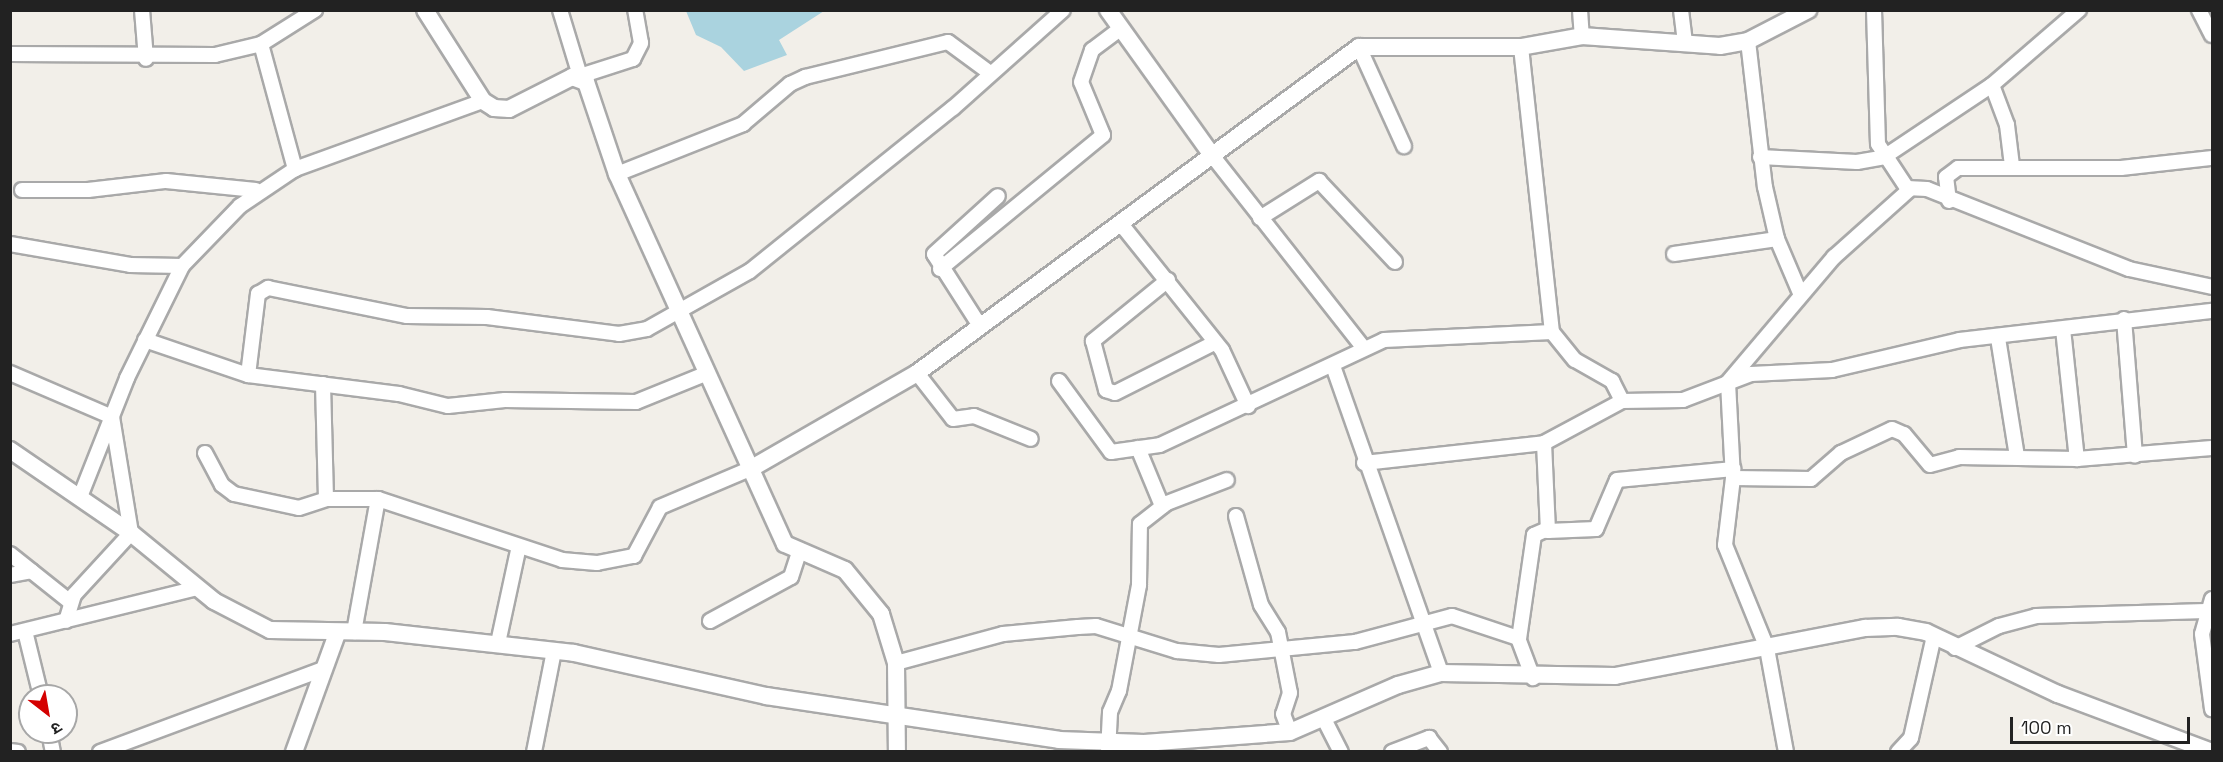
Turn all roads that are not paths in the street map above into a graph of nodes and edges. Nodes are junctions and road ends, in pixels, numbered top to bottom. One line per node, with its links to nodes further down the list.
1 (142, 10): 23 (street)
2 (315, 10): 18 (street)
3 (425, 10): 27 (street)
4 (560, 10): 25 (street)
5 (635, 10): 25 (street)
6 (1063, 10): 24 (street)
7 (1108, 10): 14 (street)
8 (1580, 10): 16 (street)
9 (1681, 10): 19 (street)
10 (1874, 10): 31 (street)
11 (2079, 10): 26 (street)
12 (2199, 10): 15 (street)
13 (1804, 11): 17 (street)
14 (1119, 30): 29 (street); 48 (street)
15 (2212, 35)
16 (1582, 36): 19 (street); 21 (street)
17 (1748, 41): 19 (street); 30 (street)
18 (261, 44): 23 (street); 34 (street)
19 (1685, 44)
20 (1359, 46): 21 (street); 28 (street); 29 (street)
21 (1521, 47): 57 (street)
22 (10, 54): 23 (street)
23 (146, 58)
24 (990, 73): 35 (street); 53 (street)
25 (580, 76): 27 (street); 35 (street)
26 (1992, 85): 31 (street); 33 (street)
27 (483, 101): 34 (street)
28 (1404, 146)
29 (1211, 154): 41 (street); 42 (street)
30 (1760, 157): 31 (street); 43 (street)
31 (1884, 157): 36 (street)
32 (2212, 158): 33 (street)
33 (2012, 165): 40 (street)
34 (295, 169): 38 (street)
35 (617, 174): 53 (street)
36 (1910, 189): 40 (street); 51 (street)
37 (22, 190): 38 (street)
38 (256, 190): 47 (street)
39 (998, 196): 48 (street)
40 (1949, 201): 50 (street)
41 (1260, 218): 46 (street); 61 (street)
42 (1121, 224): 49 (street); 55 (street)
43 (1777, 239): 45 (street); 51 (street)
44 (10, 244): 47 (street)
45 (1674, 254)
46 (1395, 262)
47 (182, 266): 59 (street)
48 (940, 269): 55 (street)
49 (1168, 280): 60 (street); 60 (street)
50 (2212, 287)
51 (1800, 293): 68 (street)
52 (2212, 311): 54 (street)
53 (680, 312): 65 (street); 66 (street)
54 (2124, 319): 56 (street); 79 (street)
55 (980, 326): 64 (street)
56 (2063, 329): 58 (street); 81 (street)
57 (1552, 332): 61 (street); 70 (street)
58 (1998, 338): 68 (street); 80 (street)
59 (145, 340): 66 (street); 72 (street)
60 (1214, 343): 71 (street)
61 (1362, 346): 62 (street)
62 (1333, 366): 71 (street); 82 (street)
63 (10, 373): 72 (street)
64 (917, 373): 73 (street); 83 (street)
65 (705, 374): 69 (street); 83 (street)
66 (248, 375): 69 (street)
67 (1059, 381): 75 (street)
68 (1728, 382): 70 (street); 84 (street)
69 (323, 384): 87 (street)
70 (1622, 401): 74 (street)
71 (1248, 406): 75 (street)
72 (112, 417): 86 (street); 92 (street)
73 (1031, 439)
74 (1545, 443): 82 (street); 91 (street)
75 (1138, 448): 89 (street)
76 (2212, 448): 79 (street)
77 (10, 450): 86 (street)
78 (205, 453): 87 (street)
79 (2135, 456): 81 (street)
80 (2018, 457): 81 (street); 84 (street)
81 (2077, 459)
82 (1364, 463): 103 (street)
83 (752, 468): 93 (street); 94 (street)
84 (1733, 474): 91 (street); 112 (street)
85 (1227, 480): 89 (street)
86 (80, 497): 92 (street)
87 (326, 499): 88 (street)
88 (378, 499): 93 (street); 105 (street)
89 (1162, 506): 109 (street)
90 (1236, 516): 114 (street)
91 (1545, 530): 110 (street)
92 (130, 533): 98 (street); 99 (street)
93 (519, 546): 111 (street)
94 (799, 553): 102 (street); 116 (street)
95 (10, 554): 96 (street)
96 (32, 571): 97 (street); 99 (street)
97 (10, 575)
98 (197, 588): 101 (street); 106 (street)
99 (69, 601): 101 (street)
100 (2209, 605): 113 (street); 121 (street)
101 (66, 621): 104 (street)
102 (710, 621)
103 (1423, 621): 110 (street); 114 (street); 118 (street)
104 (25, 631): 107 (street); 120 (street)
105 (354, 632): 106 (street); 111 (street)
106 (337, 633): 117 (street)
107 (10, 634)
108 (1934, 636): 112 (street); 113 (street); 136 (street)
109 (1127, 638): 114 (street); 116 (street); 125 (street)
110 (1519, 639): 119 (street)
111 (498, 644): 115 (street)
112 (1767, 648): 119 (street); 135 (street)
113 (1955, 648): 137 (street)
114 (1280, 650): 124 (street)
115 (554, 651): 122 (street); 130 (street)
116 (896, 663): 122 (street)
117 (320, 670): 128 (street); 129 (street)
118 (1441, 673): 119 (street); 123 (street)
119 (1533, 678)
120 (38, 684)
121 (2212, 709)
122 (898, 717): 125 (street); 131 (street)
123 (1325, 721): 124 (street); 132 (street)
124 (1290, 732): 125 (street)
125 (1108, 747)
126 (10, 751): 127 (street)
127 (18, 752)
128 (100, 752)
129 (294, 752)
130 (534, 752)
131 (897, 752)
132 (1341, 752)
133 (1392, 752): 134 (street)
134 (1440, 752)
135 (1786, 752)
136 (1898, 752)
137 (2212, 752)

